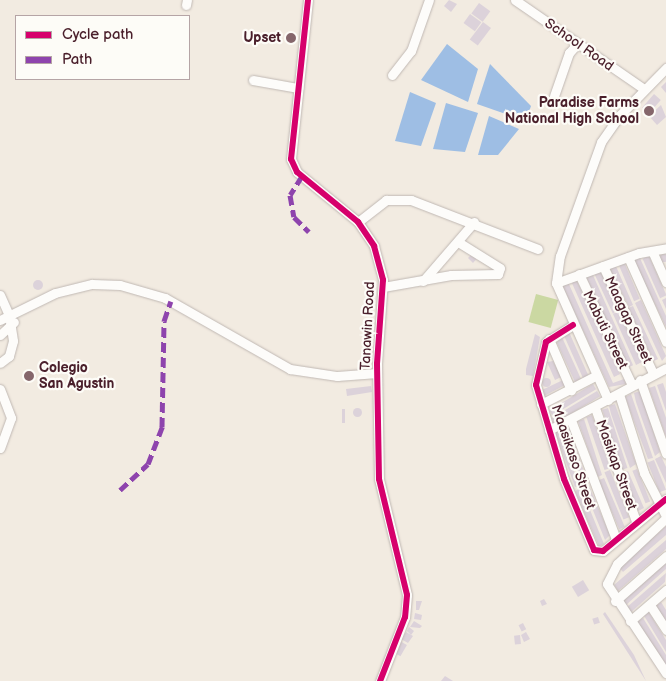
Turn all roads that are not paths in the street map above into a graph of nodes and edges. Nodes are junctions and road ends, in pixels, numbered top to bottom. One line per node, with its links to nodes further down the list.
1 (308, 0): 8 (street, Tanawin Road)
2 (429, 0): 6 (street)
3 (515, 0): 4 (street, School Road)
4 (577, 44): 9 (street, School Road); 10 (street)
5 (666, 68): 9 (street)
6 (392, 75)
7 (253, 80): 8 (street)
8 (298, 88): 11 (street, Tanawin Road)
9 (644, 89): 22 (street)
10 (554, 96)
11 (358, 222): 12 (street); 23 (street, Tanawin Road)
12 (474, 222): 13 (street); 15 (street)
13 (458, 242): 20 (street); 20 (street)
14 (666, 248): 16 (street)
15 (538, 249)
16 (653, 253): 17 (street); 21 (street)
17 (628, 257): 18 (street); 28 (street)
18 (603, 266): 19 (street); 32 (street, Maagap Street)
19 (579, 274): 22 (street); 35 (street, Mabuti Street)
20 (423, 281): 23 (street)
21 (666, 282)
22 (556, 283): 26 (street)
23 (384, 287): 31 (street, Tanawin Road)
24 (0, 296): 25 (street)
25 (7, 323): 29 (street); 31 (street)
26 (573, 325): 27 (street); 33 (street)
27 (549, 339): 37 (street); 40 (street, Maasikaso Street)
28 (666, 342)
29 (0, 363)
30 (665, 371): 32 (street)
31 (377, 373): 57 (street, Tanawin Road)
32 (653, 373): 34 (street)
33 (595, 376): 37 (street); 39 (street)
34 (640, 380): 35 (street); 45 (street)
35 (632, 385): 38 (street)
36 (0, 389): 44 (street)
37 (571, 390): 40 (street)
38 (619, 394): 39 (street); 46 (street)
39 (608, 400): 41 (street)
40 (541, 404): 43 (street, Maasikaso Street)
41 (595, 408): 42 (street); 48 (street, Masikap Street)
42 (571, 420): 43 (street); 49 (street)
43 (549, 430): 49 (street, Maasikaso Street)
44 (0, 448)
45 (666, 454)
46 (662, 501): 47 (street); 48 (street, Maasikaso Street)
47 (666, 517): 52 (street)
48 (636, 521): 49 (street, Maasikaso Street)
49 (616, 539)
50 (666, 556): 52 (street)
51 (666, 590): 53 (street)
52 (615, 601): 54 (street)
53 (650, 605): 54 (street); 55 (street)
54 (630, 622): 56 (street)
55 (666, 630)
56 (666, 673)
57 (380, 681)

